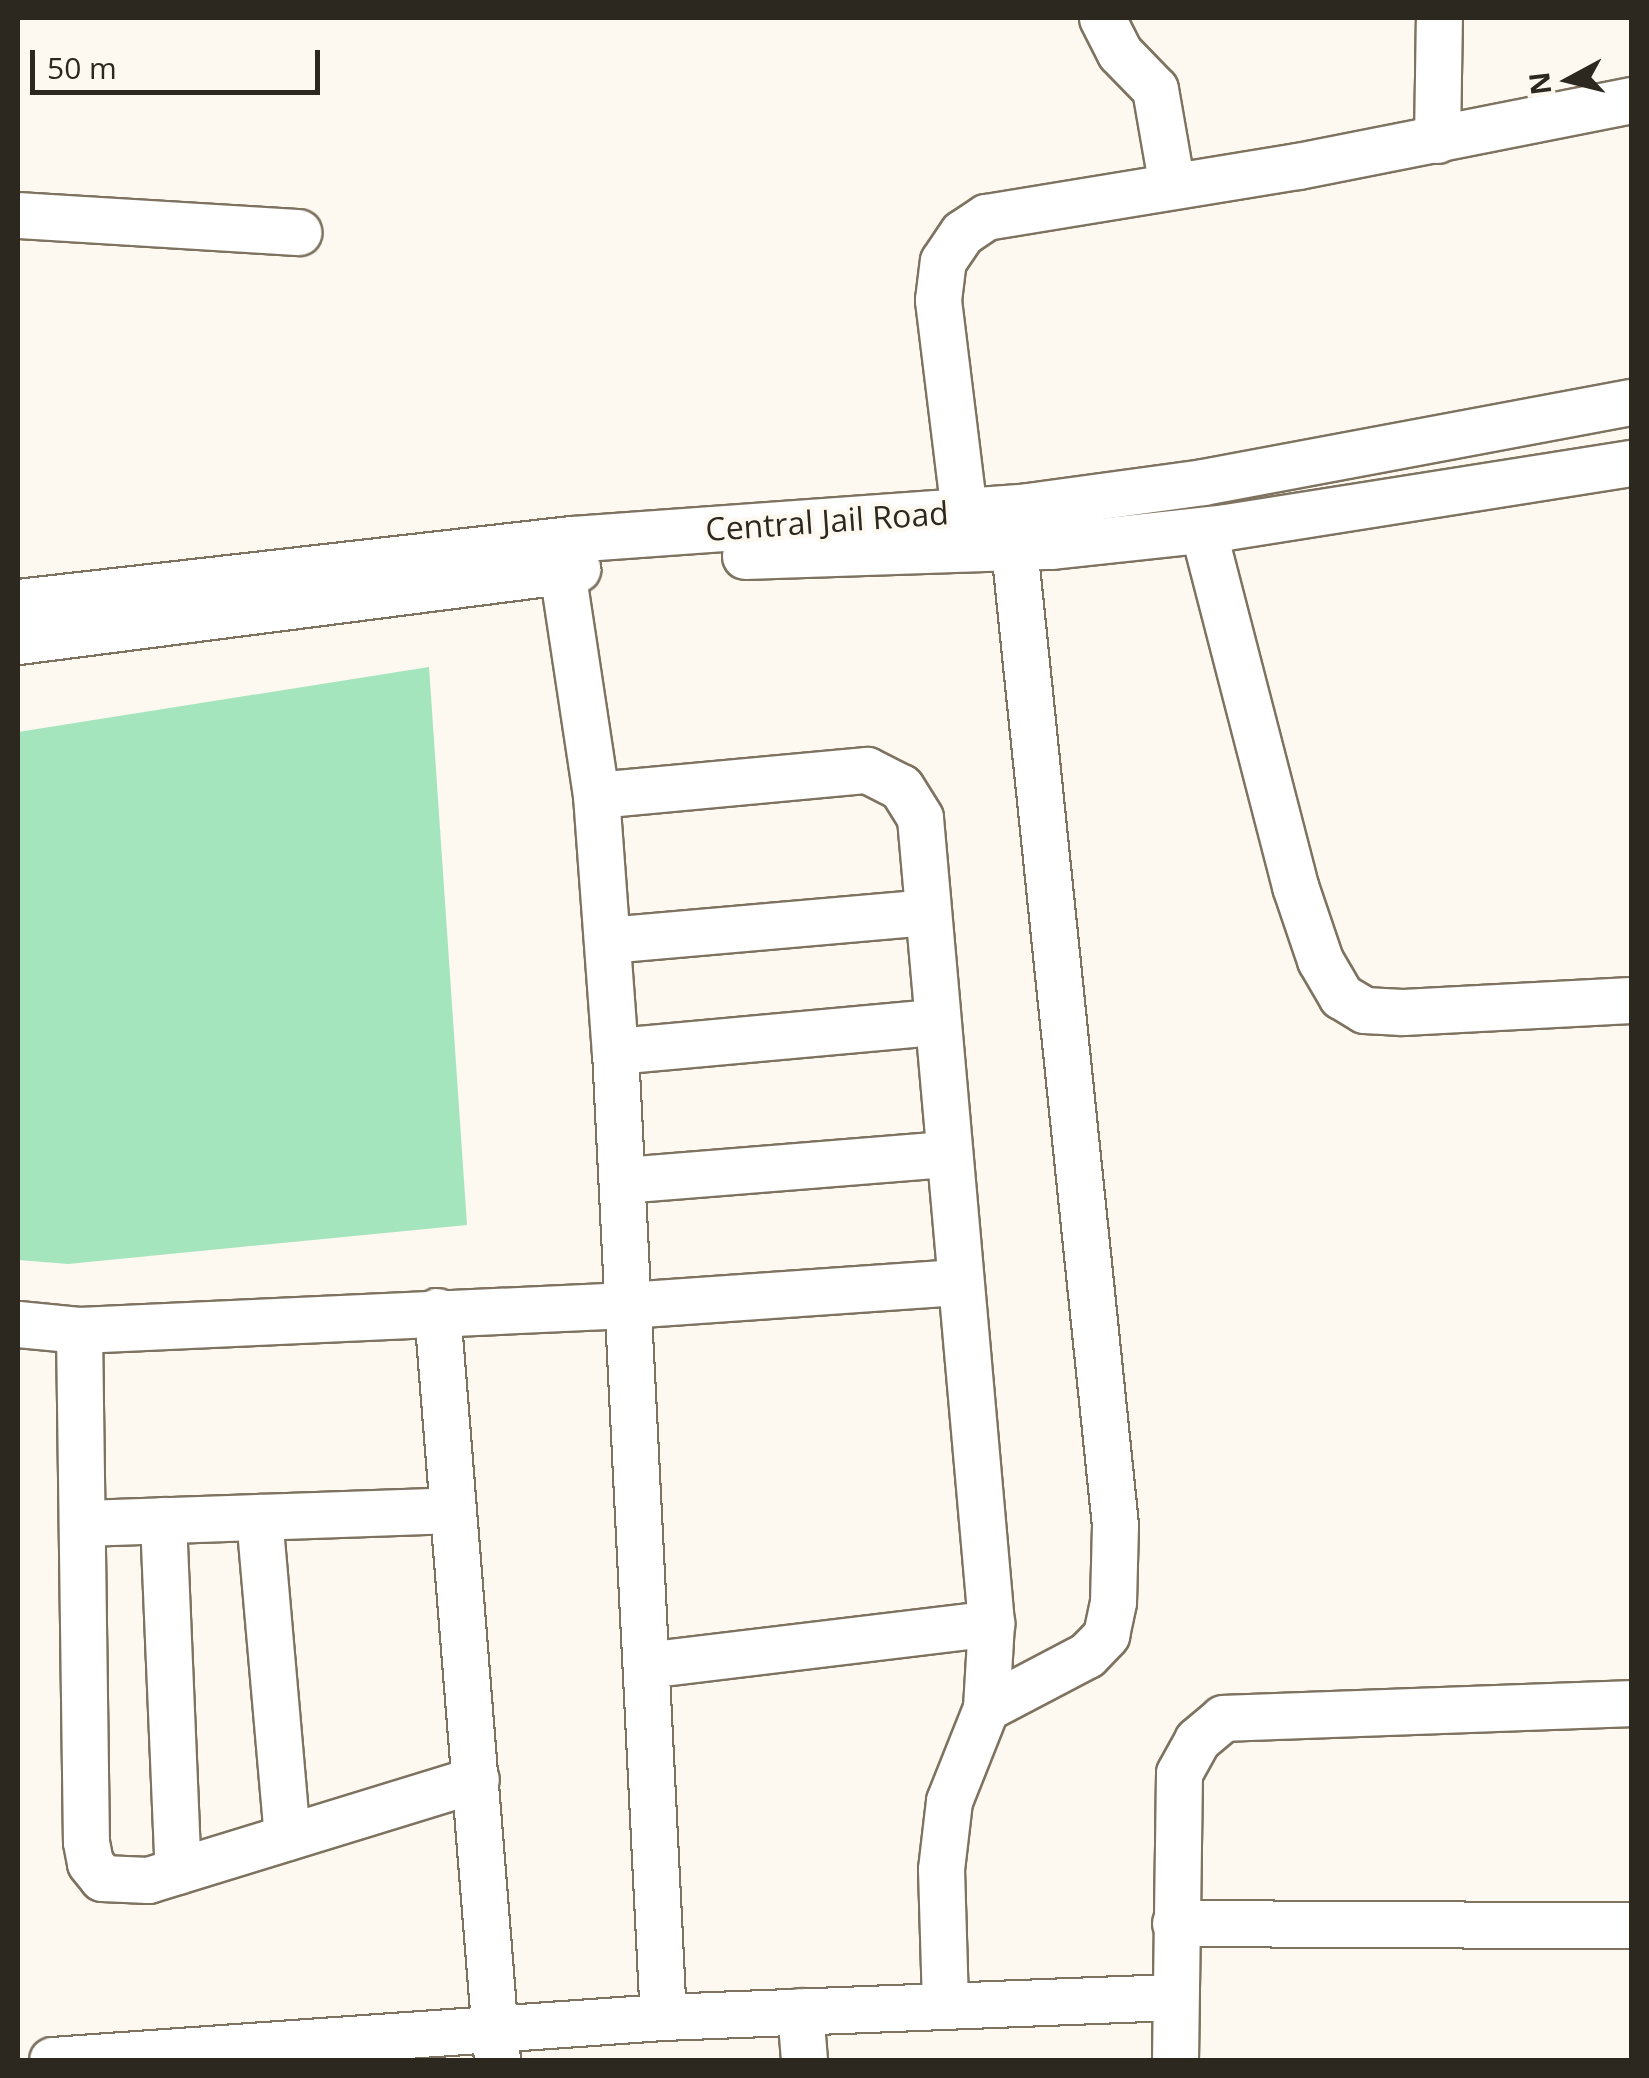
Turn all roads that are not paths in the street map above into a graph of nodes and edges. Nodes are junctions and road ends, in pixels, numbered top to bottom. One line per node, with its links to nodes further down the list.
1 (1102, 18): 5 (street)
2 (1439, 18): 4 (street)
3 (1632, 100): 4 (street)
4 (1437, 140): 5 (street)
5 (1172, 186): 10 (street)
6 (18, 215): 7 (street)
7 (298, 232)
8 (1632, 402): 10 (street, Central Jail Road)
9 (1632, 463): 11 (street)
10 (964, 512): 13 (street, Central Jail Road)
11 (1203, 530): 12 (street); 20 (street)
12 (1014, 548): 13 (street); 37 (street)
13 (560, 556): 14 (street, Central Jail Road); 17 (street)
14 (318, 585): 15 (street, Central Jail Road); 16 (street)
15 (18, 602)
16 (18, 641)
17 (596, 795): 18 (street); 19 (street)
18 (927, 912): 19 (street); 21 (street)
19 (607, 940): 22 (street)
20 (1632, 1000)
21 (936, 1022): 22 (street); 23 (street)
22 (615, 1051): 24 (street)
23 (948, 1154): 24 (street); 25 (street)
24 (622, 1180): 26 (street)
25 (960, 1282): 26 (street); 34 (street)
26 (628, 1304): 27 (street); 35 (street)
27 (437, 1311): 29 (street); 30 (street)
28 (18, 1324): 29 (street)
29 (79, 1330): 33 (street)
30 (453, 1510): 31 (street); 38 (street)
31 (258, 1517): 32 (street); 39 (street)
32 (163, 1520): 33 (street); 40 (street)
33 (85, 1522): 40 (street)
34 (991, 1623): 35 (street); 37 (street)
35 (646, 1665): 46 (street)
36 (1632, 1703): 41 (street)
37 (986, 1708): 44 (street)
38 (476, 1779): 39 (street); 47 (street)
39 (288, 1837): 40 (street)
40 (178, 1871)
41 (1175, 1923): 42 (street); 43 (street)
42 (1632, 1925)
43 (1174, 1997): 44 (street); 50 (street)
44 (945, 2006): 45 (street)
45 (800, 2011): 46 (street); 49 (street)
46 (663, 2017): 47 (street)
47 (496, 2044): 48 (street)
48 (52, 2060)
49 (804, 2060)
50 (1175, 2060)

